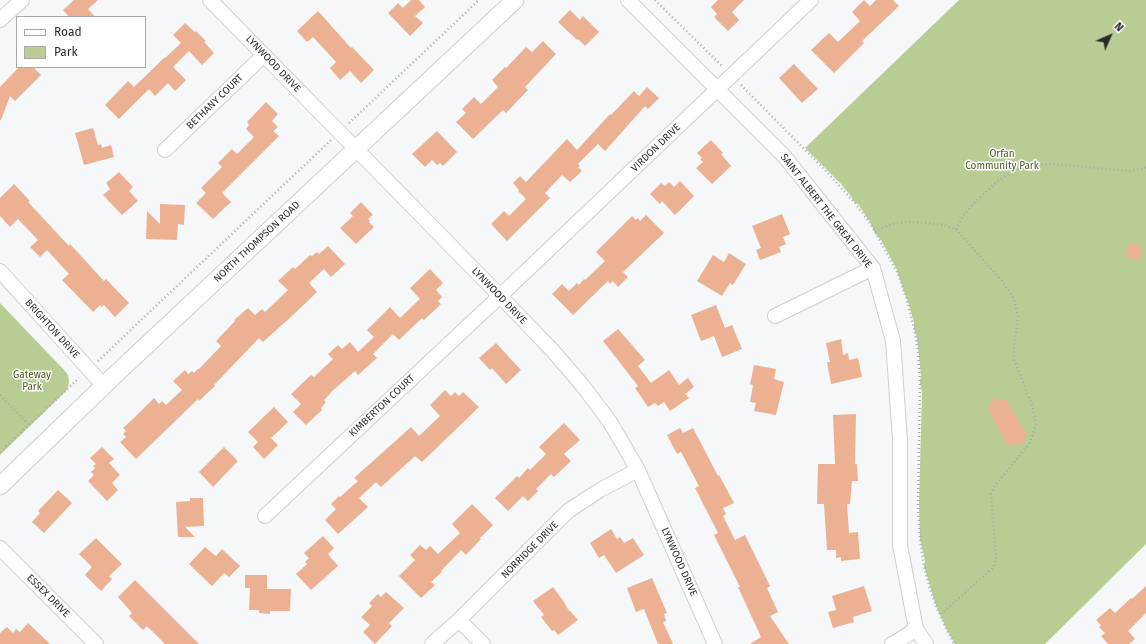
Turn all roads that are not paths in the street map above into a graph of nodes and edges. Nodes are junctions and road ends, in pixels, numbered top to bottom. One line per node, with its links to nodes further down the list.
1 (22, 0): 6 (street)
2 (210, 0): 7 (street, LYNWOOD DRIVE)
3 (515, 0): 9 (street, NORTH THOMPSON ROAD)
4 (628, 0): 8 (street, SAINT ALBERT THE GREAT DRIVE)
5 (811, 0): 8 (street, VIRDON DRIVE)
6 (0, 20)
7 (264, 55): 9 (street, LYNWOOD DRIVE); 10 (street, BETHANY COURT)
8 (717, 89): 11 (street, SAINT ALBERT THE GREAT DRIVE); 13 (street, VIRDON DRIVE)
9 (356, 149): 13 (street, LYNWOOD DRIVE); 15 (street, NORTH THOMPSON ROAD)
10 (166, 150)
11 (873, 268): 14 (street); 21 (street, SAINT ALBERT THE GREAT DRIVE)
12 (0, 271): 15 (street, BRIGHTON DRIVE)
13 (500, 296): 16 (street, LYNWOOD DRIVE); 18 (street, KIMBERTON COURT)
14 (775, 316)
15 (104, 386): 17 (street, NORTH THOMPSON ROAD)
16 (638, 470): 20 (street, NORRIDGE DRIVE); 25 (street, LYNWOOD DRIVE)
17 (0, 486)
18 (265, 516)
19 (0, 548): 22 (street, ESSEX DRIVE)
20 (459, 620): 23 (street, NORRIDGE DRIVE); 24 (street)
21 (916, 629): 26 (street); 27 (street, SAINT ALBERT THE GREAT DRIVE)
22 (96, 644)
23 (432, 644)
24 (483, 644)
25 (715, 644)
26 (892, 644)
27 (926, 644)

